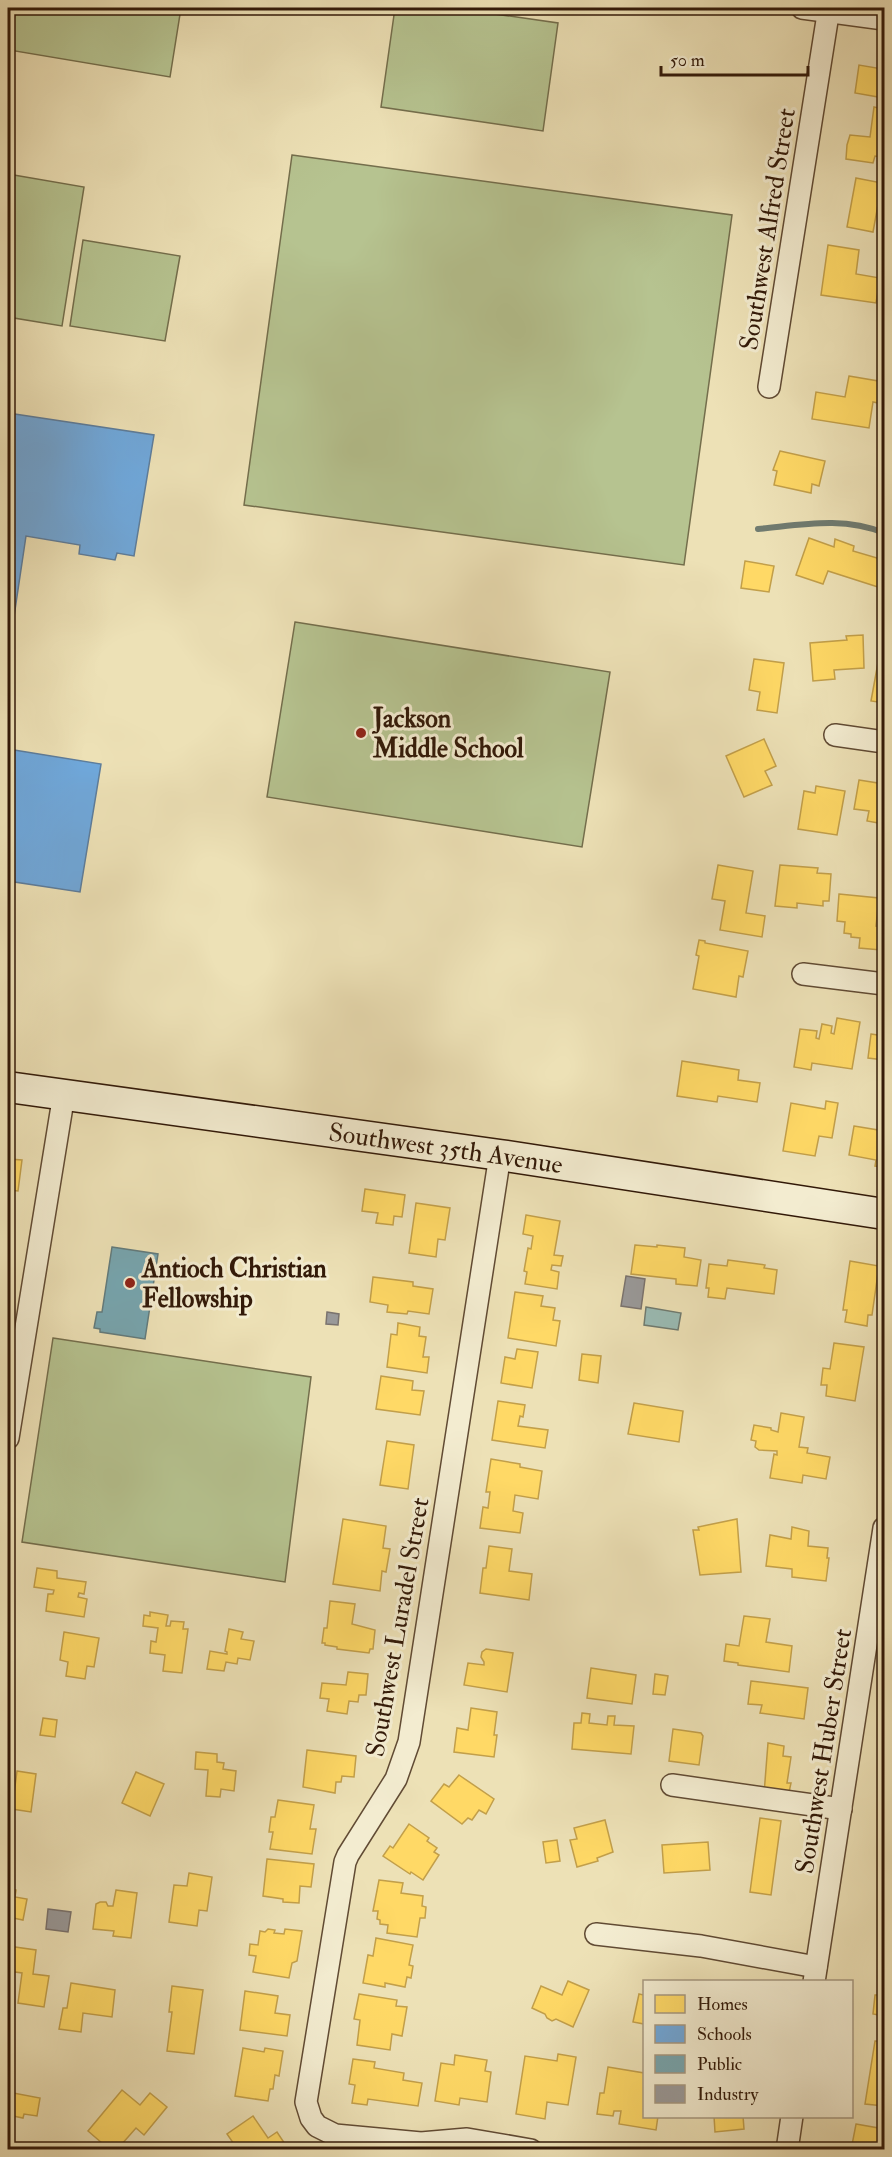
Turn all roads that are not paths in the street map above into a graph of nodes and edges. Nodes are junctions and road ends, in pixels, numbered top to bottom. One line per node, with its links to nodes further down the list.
1 (802, 8): 2 (street)
2 (829, 9): 3 (street); 4 (street, Southwest Alfred Street)
3 (885, 19)
4 (769, 387)
5 (835, 735): 6 (street)
6 (885, 741)
7 (803, 974): 8 (street)
8 (885, 984)
9 (8, 1087): 10 (street, Southwest 35th Avenue)
10 (64, 1094): 11 (street, Southwest 35th Avenue); 13 (street)
11 (500, 1155): 12 (street, Southwest 35th Avenue); 20 (street, Southwest Luradel Street)
12 (885, 1214)
13 (8, 1438)
14 (885, 1528): 16 (street, Southwest Huber Street)
15 (672, 1785): 16 (street)
16 (841, 1809): 18 (street, Southwest Huber Street)
17 (596, 1934): 18 (street)
18 (815, 1974)
19 (792, 2118): 21 (street)
20 (531, 2150)
21 (787, 2150)

